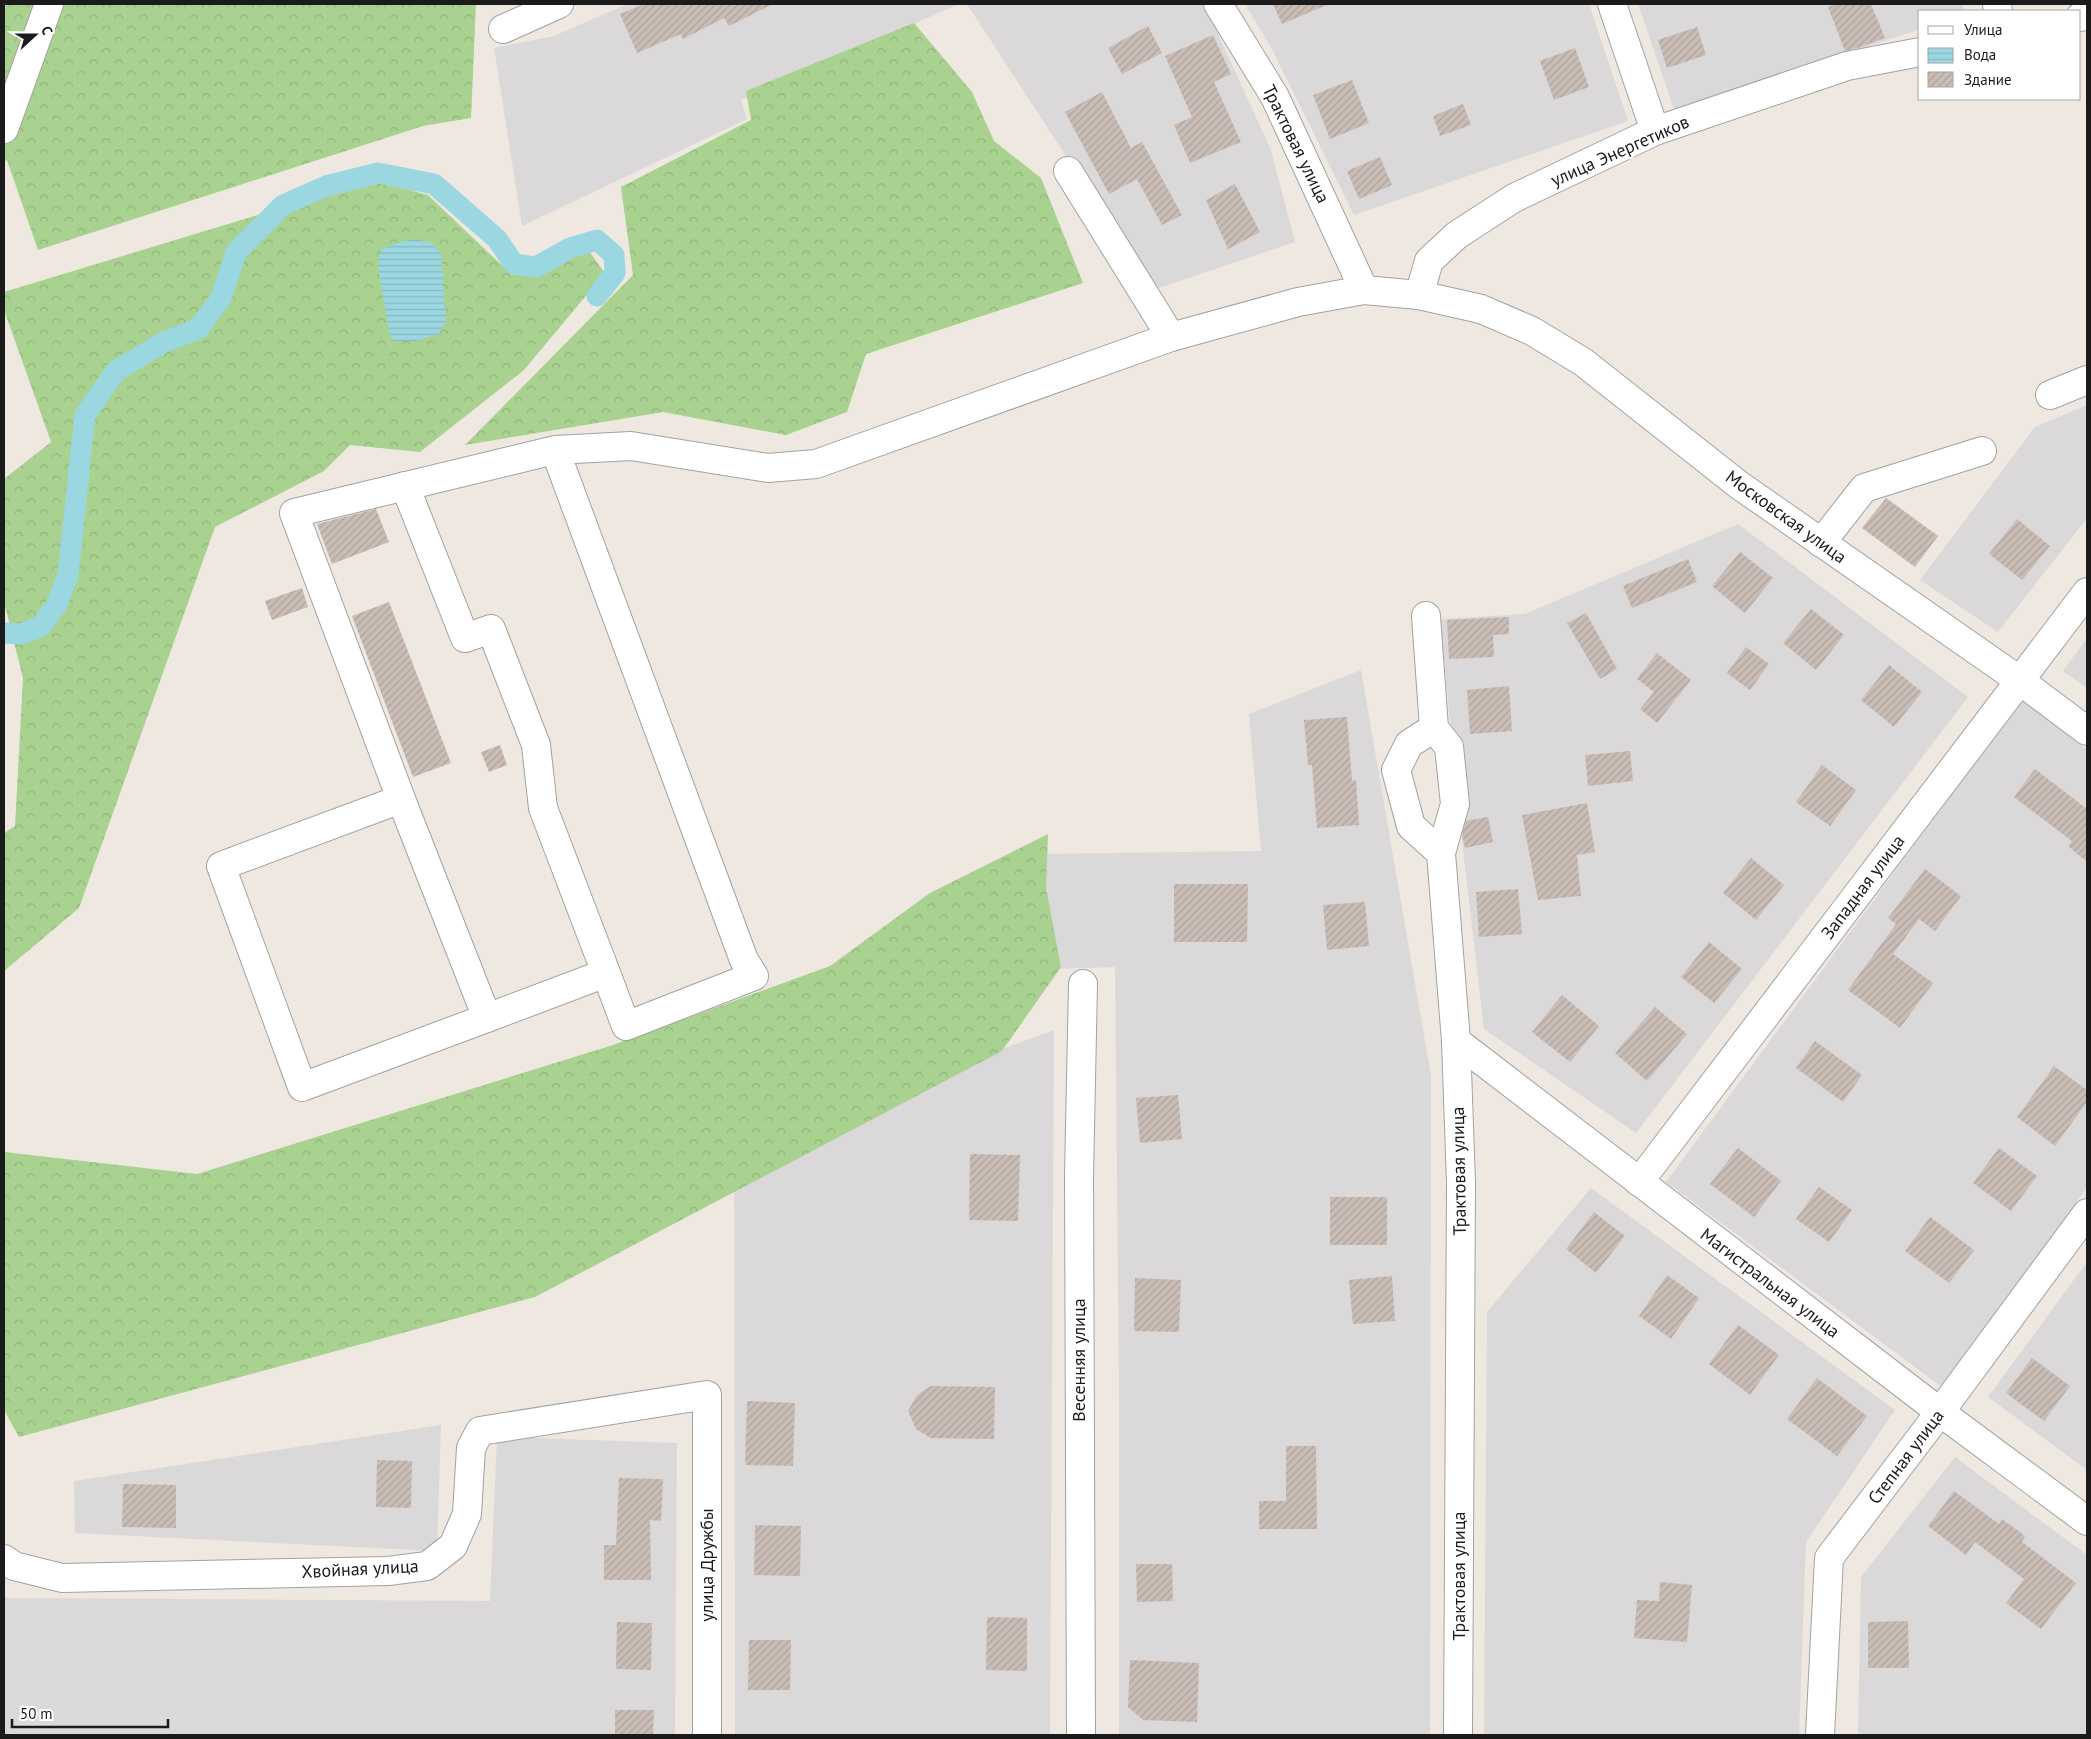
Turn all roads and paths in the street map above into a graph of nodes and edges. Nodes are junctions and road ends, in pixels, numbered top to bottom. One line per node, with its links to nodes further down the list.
1 (50, 4): 7 (street)
2 (559, 4): 5 (street)
3 (1218, 4): 10 (street, Трактовая улица)
4 (1612, 4): 8 (street)
5 (503, 29)
6 (1918, 52): 8 (street, улица Энергетиков)
7 (4, 129)
8 (1655, 132): 11 (street, улица Энергетиков)
9 (1068, 171): 12 (street)
10 (1364, 290): 11 (street, Московская улица); 12 (street, Московская улица)
11 (1419, 294): 18 (street, Московская улица)
12 (1171, 337): 15 (street, Московская улица)
13 (2087, 380): 14 (street)
14 (2050, 395)
15 (555, 450): 17 (street, Московская улица); 26 (street)
16 (1982, 451): 18 (street)
17 (405, 486): 24 (street, Московская улица); 26 (street)
18 (1821, 543): 21 (street, Московская улица)
19 (2087, 592): 21 (street, Западная улица)
20 (1426, 616): 22 (street)
21 (2019, 680): 23 (street, Московская улица); 30 (street, Западная улица)
22 (1434, 728): 25 (street, Трактовая улица); 25 (street)
23 (2087, 732)
24 (401, 799): 28 (street); 28 (street)
25 (1441, 853): 29 (street, Трактовая улица)
26 (606, 974): 28 (street)
27 (1083, 984): 37 (street, Весенняя улица)
28 (487, 1018)
29 (1456, 1042): 30 (street, Магистральная улица); 38 (street, Трактовая улица)
30 (1639, 1182): 33 (street, Магистральная улица)
31 (2087, 1213): 33 (street, Степная улица)
32 (707, 1395): 35 (street, Хвойная улица); 36 (street, улица Дружбы)
33 (1940, 1412): 34 (street, Магистральная улица); 39 (street, Степная улица)
34 (2087, 1521)
35 (4, 1559)
36 (707, 1735)
37 (1081, 1735)
38 (1458, 1735)
39 (1820, 1735)

